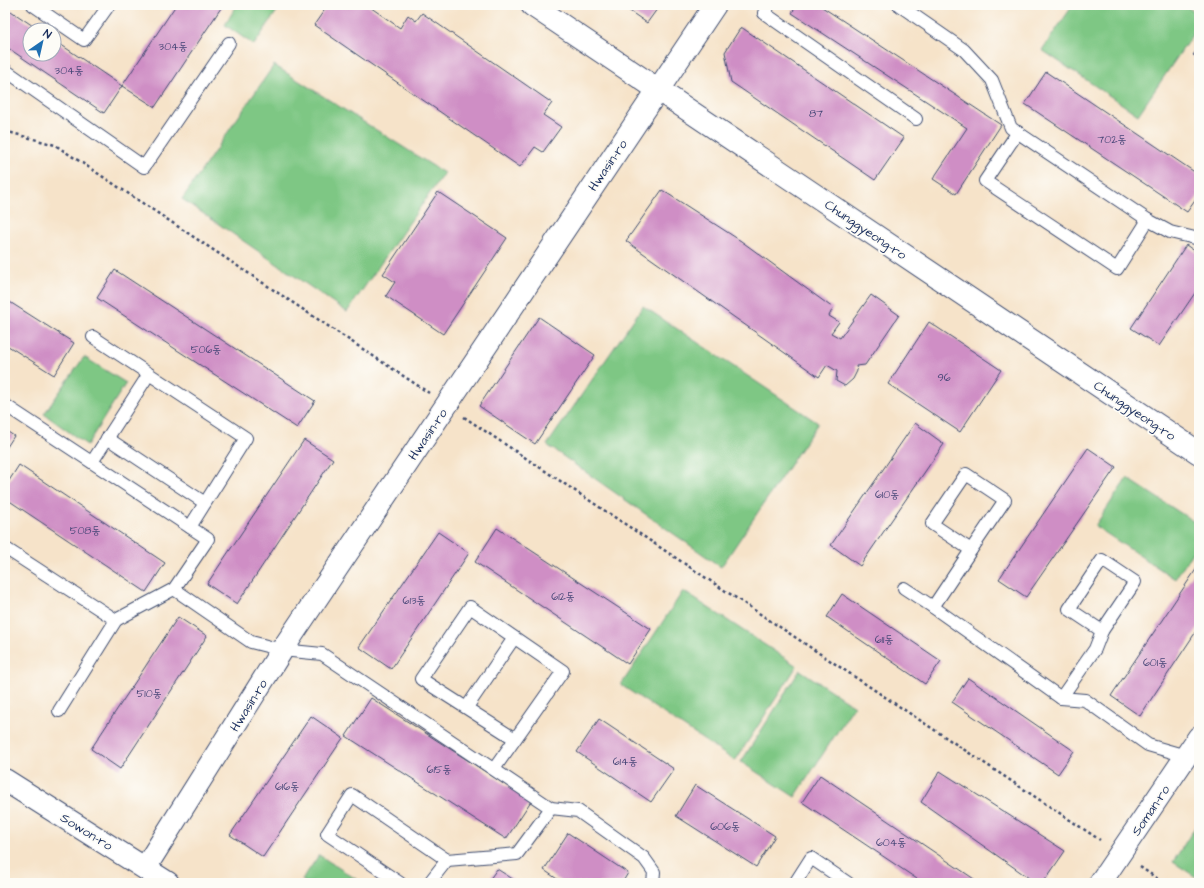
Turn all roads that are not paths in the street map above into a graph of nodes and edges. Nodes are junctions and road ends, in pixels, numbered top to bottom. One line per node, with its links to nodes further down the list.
1 (32, 5): 2 (lane)
2 (109, 5)
3 (532, 5): 9 (main road, Chunggyeong-ro)
4 (715, 5): 9 (main road, Hwasin-ro)
5 (769, 5): 10 (lane)
6 (899, 5): 11 (lane)
7 (229, 43): 8 (lane)
8 (5, 70)
9 (658, 90): 18 (main road, Chunggyeong-ro); 30 (main road, Hwasin-ro)
10 (916, 119)
11 (1018, 132): 12 (lane); 12 (lane)
12 (1148, 220): 13 (lane)
13 (1199, 239)
14 (93, 337): 15 (lane)
15 (149, 374): 17 (lane); 20 (lane)
16 (5, 404): 19 (lane)
17 (107, 438): 19 (lane); 20 (lane)
18 (1199, 453)
19 (92, 462): 21 (lane)
20 (205, 503): 21 (lane)
21 (190, 526): 25 (lane)
22 (5, 548): 27 (lane)
23 (970, 550): 23 (lane); 26 (lane)
24 (904, 588): 26 (lane)
25 (174, 589): 27 (lane); 30 (lane)
26 (933, 607): 31 (lane)
27 (116, 620): 33 (lane)
28 (1102, 631): 28 (lane); 31 (lane)
29 (514, 638): 32 (lane); 32 (lane); 35 (lane)
30 (282, 650): 37 (lane); 41 (main road, Hwasin-ro)
31 (1061, 698): 36 (lane)
32 (466, 707): 35 (lane)
33 (59, 711)
34 (1199, 737): 36 (main road, Soman-ro)
35 (515, 739): 37 (lane)
36 (1186, 756): 48 (main road, Soman-ro)
37 (494, 770): 39 (lane)
38 (5, 780): 41 (main road, Sowon-ro)
39 (551, 808): 40 (lane); 45 (lane)
40 (447, 860): 43 (lane); 44 (lane)
41 (145, 868): 42 (main road, Sowon-ro)
42 (168, 883)
43 (400, 883)
44 (429, 883)
45 (654, 883)
46 (795, 883): 47 (lane)
47 (848, 883)
48 (1100, 883)

